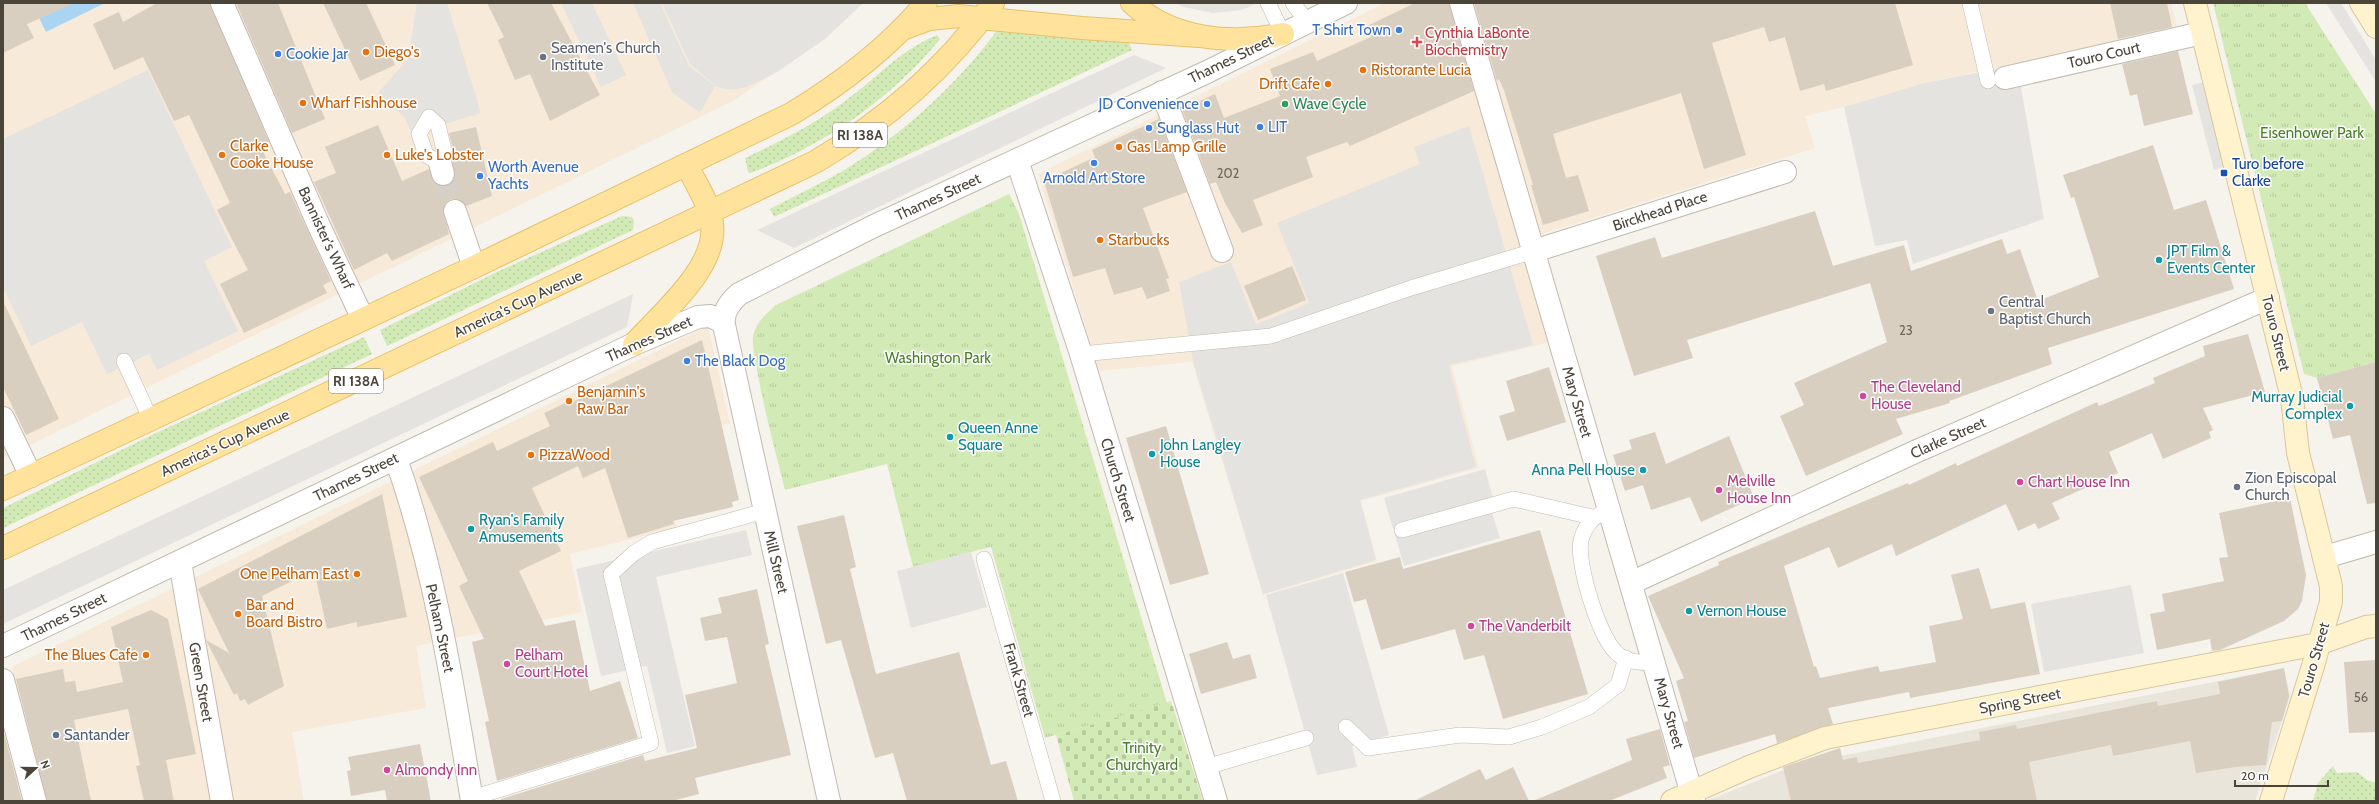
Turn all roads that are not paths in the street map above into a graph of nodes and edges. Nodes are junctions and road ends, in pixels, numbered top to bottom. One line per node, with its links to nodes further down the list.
1 (222, 3): 29 (street, Bannister's Wharf)
2 (926, 3): 14 (main road)
3 (1132, 3): 17 (main road)
4 (1268, 3): 16 (lane)
5 (1293, 3): 12 (lane)
6 (1346, 3): 12 (street, Thames Street)
7 (1461, 3): 26 (street, Mary Street)
8 (1970, 3): 18 (lane)
9 (2195, 3): 15 (main road, Touro Street)
10 (2360, 3): 13 (main road)
11 (988, 10): 14 (main road); 17 (main road); 24 (main road, America's Cup Avenue / RI 138A)
12 (1307, 22): 16 (street, Thames Street)
13 (2376, 27)
14 (901, 30): 21 (main road)
15 (2202, 33): 18 (street, Touro Court); 28 (main road, Touro Street)
16 (1283, 34): 17 (main road); 19 (street, Thames Street)
17 (1199, 36)
18 (1997, 80)
19 (1162, 92): 20 (street, Thames Street); 25 (street)
20 (1017, 160): 30 (street, Thames Street); 32 (street, Church Street)
21 (687, 165): 24 (main road); 27 (main road)
22 (1785, 172): 26 (street, Birckhead Place)
23 (455, 211): 27 (street)
24 (709, 214): 31 (main road); 43 (main road, America's Cup Avenue / RI 138A)
25 (1222, 251)
26 (1534, 251): 32 (lane); 40 (street, Mary Street)
27 (474, 267): 29 (main road)
28 (2268, 298): 44 (main road, Touro Street); 47 (street, Clarke Street)
29 (363, 319): 35 (main road)
30 (724, 322): 31 (street, Thames Street); 39 (street, Mill Street)
31 (634, 344): 36 (street, Thames Street)
32 (1081, 354): 56 (street, Church Street)
33 (124, 361): 35 (lane)
34 (3, 418): 37 (street)
35 (151, 420): 37 (main road)
36 (396, 459): 46 (street, Thames Street); 58 (street, Pelham Street)
37 (31, 476): 38 (main road)
38 (3, 489)
39 (764, 511): 58 (lane); 61 (street, Mill Street)
40 (1600, 513): 41 (lane); 47 (street, Mary Street); 51 (lane)
41 (1402, 530)
42 (2376, 542): 44 (street)
43 (3, 548)
44 (2325, 557): 49 (main road, Touro Street)
45 (984, 559): 62 (lane, Frank Street)
46 (180, 562): 50 (street, Thames Street); 60 (street, Green Street)
47 (1631, 583): 52 (street, Mary Street)
48 (2376, 626): 49 (main road, Spring Street)
49 (2318, 644): 57 (main road, Spring Street); 65 (main road, Touro Street)
50 (3, 646)
51 (1626, 658): 52 (lane); 54 (lane)
52 (1654, 663): 57 (street, Mary Street)
53 (3, 680): 59 (street)
54 (1346, 727)
55 (1306, 738): 56 (lane)
56 (1206, 767): 63 (street, Church Street)
57 (1693, 797): 64 (main road, Spring Street)
58 (472, 800)
59 (35, 801)
60 (222, 801)
61 (830, 801)
62 (1053, 801)
63 (1216, 801)
64 (1672, 801)
65 (2271, 801)

